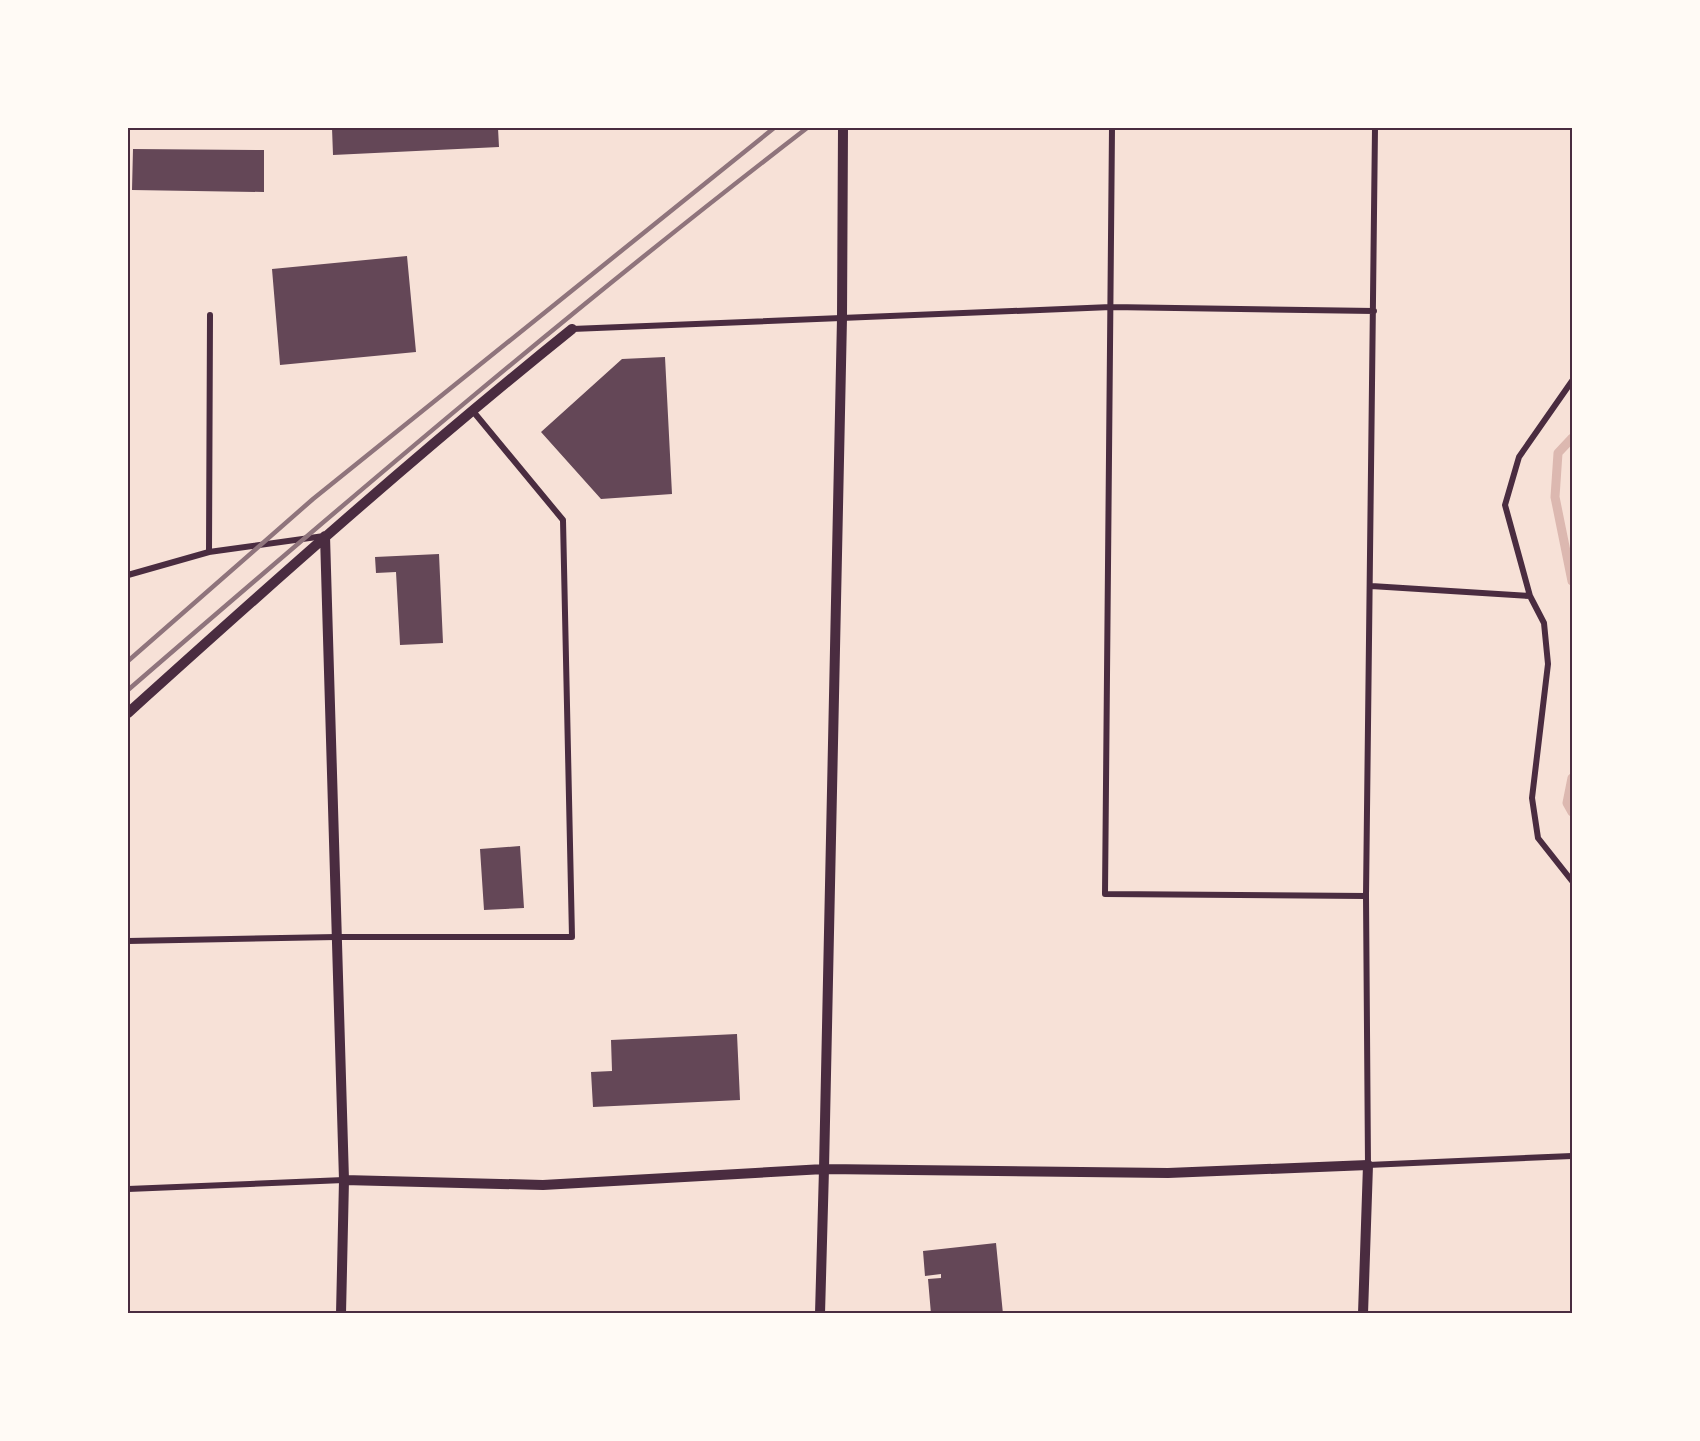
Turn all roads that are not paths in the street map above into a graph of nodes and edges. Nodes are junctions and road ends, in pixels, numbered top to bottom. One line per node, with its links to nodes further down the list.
1 (843, 128): 7 (street)
2 (1112, 128): 4 (street)
3 (1376, 128): 5 (street)
4 (1111, 307): 5 (street); 7 (street); 18 (street)
5 (1374, 311): 14 (street)
6 (210, 315): 12 (street)
7 (842, 318): 8 (street); 23 (street)
8 (572, 329): 10 (street)
9 (1572, 381): 15 (street)
10 (472, 410): 11 (street); 19 (street)
11 (325, 536): 12 (street); 16 (street); 19 (street)
12 (209, 552): 13 (street)
13 (128, 575)
14 (1371, 586): 15 (street); 18 (street)
15 (1530, 596): 17 (street)
16 (128, 713)
17 (1572, 881)
18 (1366, 896): 22 (street)
19 (336, 937): 20 (street); 24 (street)
20 (128, 941)
21 (1572, 1156): 22 (street)
22 (1368, 1165): 23 (street); 28 (street)
23 (824, 1169): 24 (street); 27 (street)
24 (344, 1180): 25 (street); 26 (street)
25 (128, 1189)
26 (341, 1314)
27 (820, 1314)
28 (1363, 1314)

